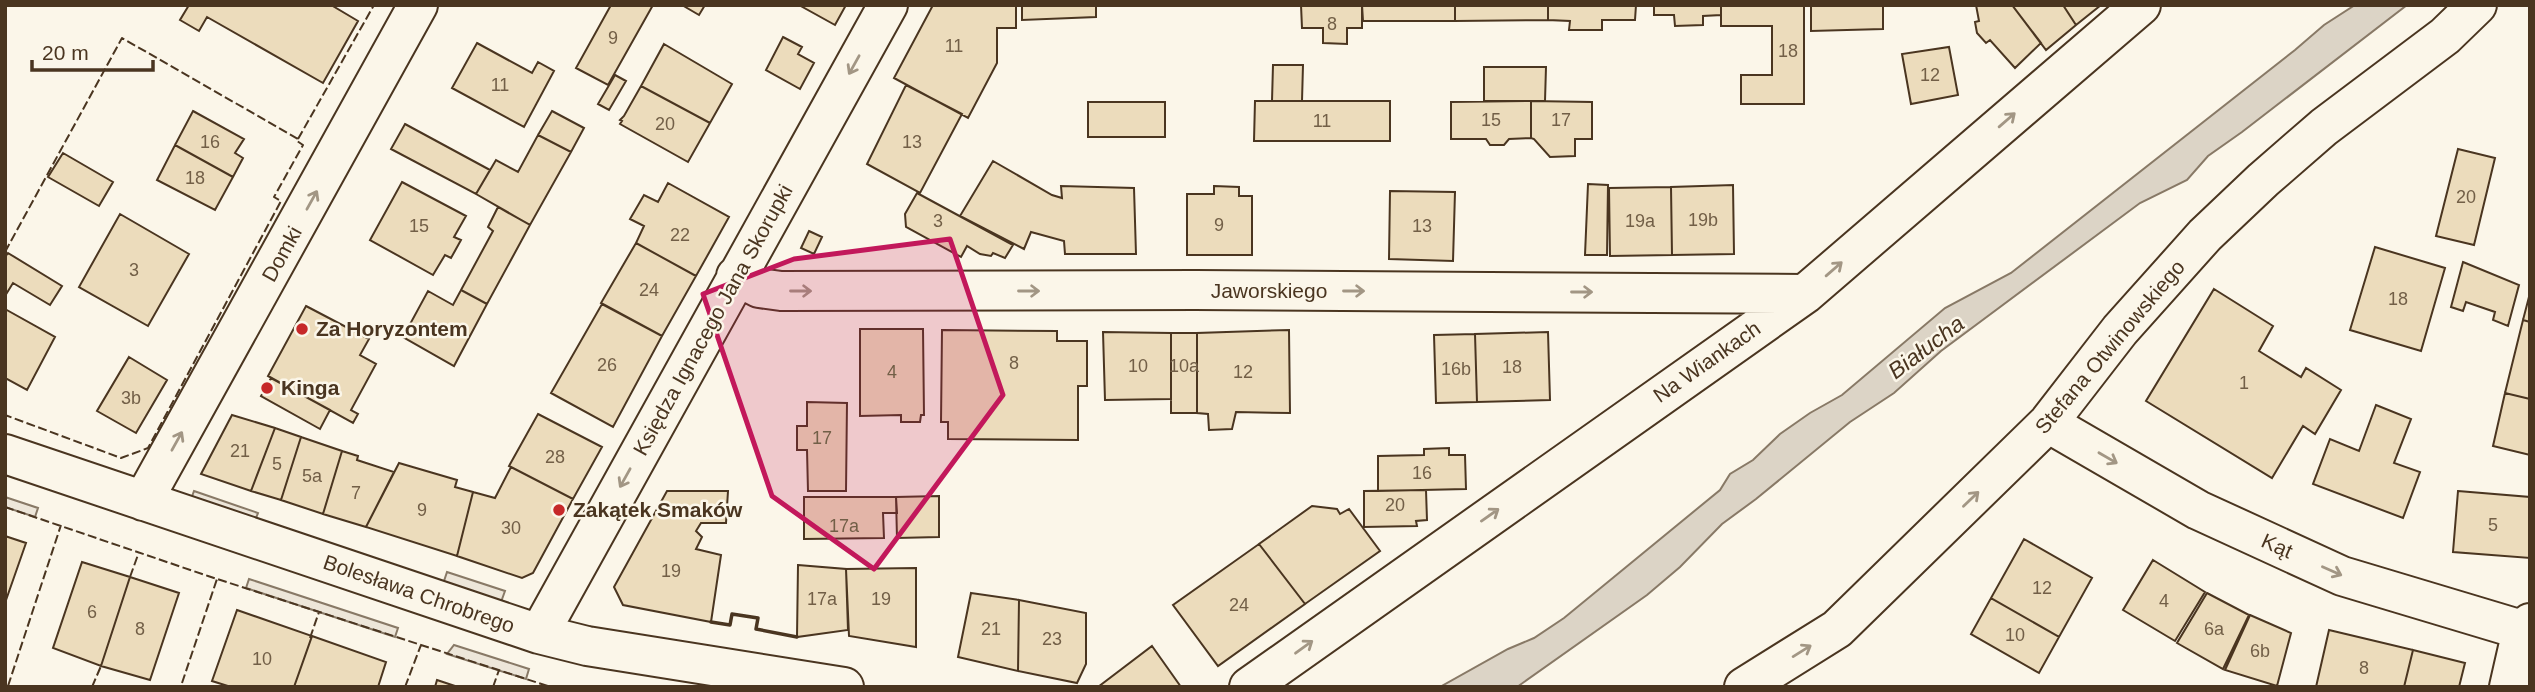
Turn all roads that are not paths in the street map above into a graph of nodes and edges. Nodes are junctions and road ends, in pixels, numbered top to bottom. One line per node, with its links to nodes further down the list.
1 (418, 5): 9 (street, Domki, one-way to 1)
2 (888, 5): 5 (street, Księdza Ignacego Jana Skorupki, one-way to 5)
3 (2141, 5): 6 (street, Na Wiankach, one-way to 3)
4 (2477, 5): 7 (street, Stefana Otwinowskiego)
5 (736, 276): 6 (street, Jaworskiego, one-way to 6); 11 (street, Księdza Ignacego Jana Skorupki, one-way to 11)
6 (1805, 293): 13 (street, Na Wiankach, one-way to 6)
7 (2049, 423): 10 (street, Kąt, one-way to 10); 14 (street, Stefana Otwinowskiego, one-way to 7)
8 (5, 454): 9 (street, Bolesława Chrobrego)
9 (143, 500): 11 (street, Bolesława Chrobrego)
10 (2526, 626): 15 (street)
11 (539, 635): 12 (street, Bolesława Chrobrego)
12 (844, 687)
13 (1249, 687)
14 (1744, 687)
15 (2509, 687)

